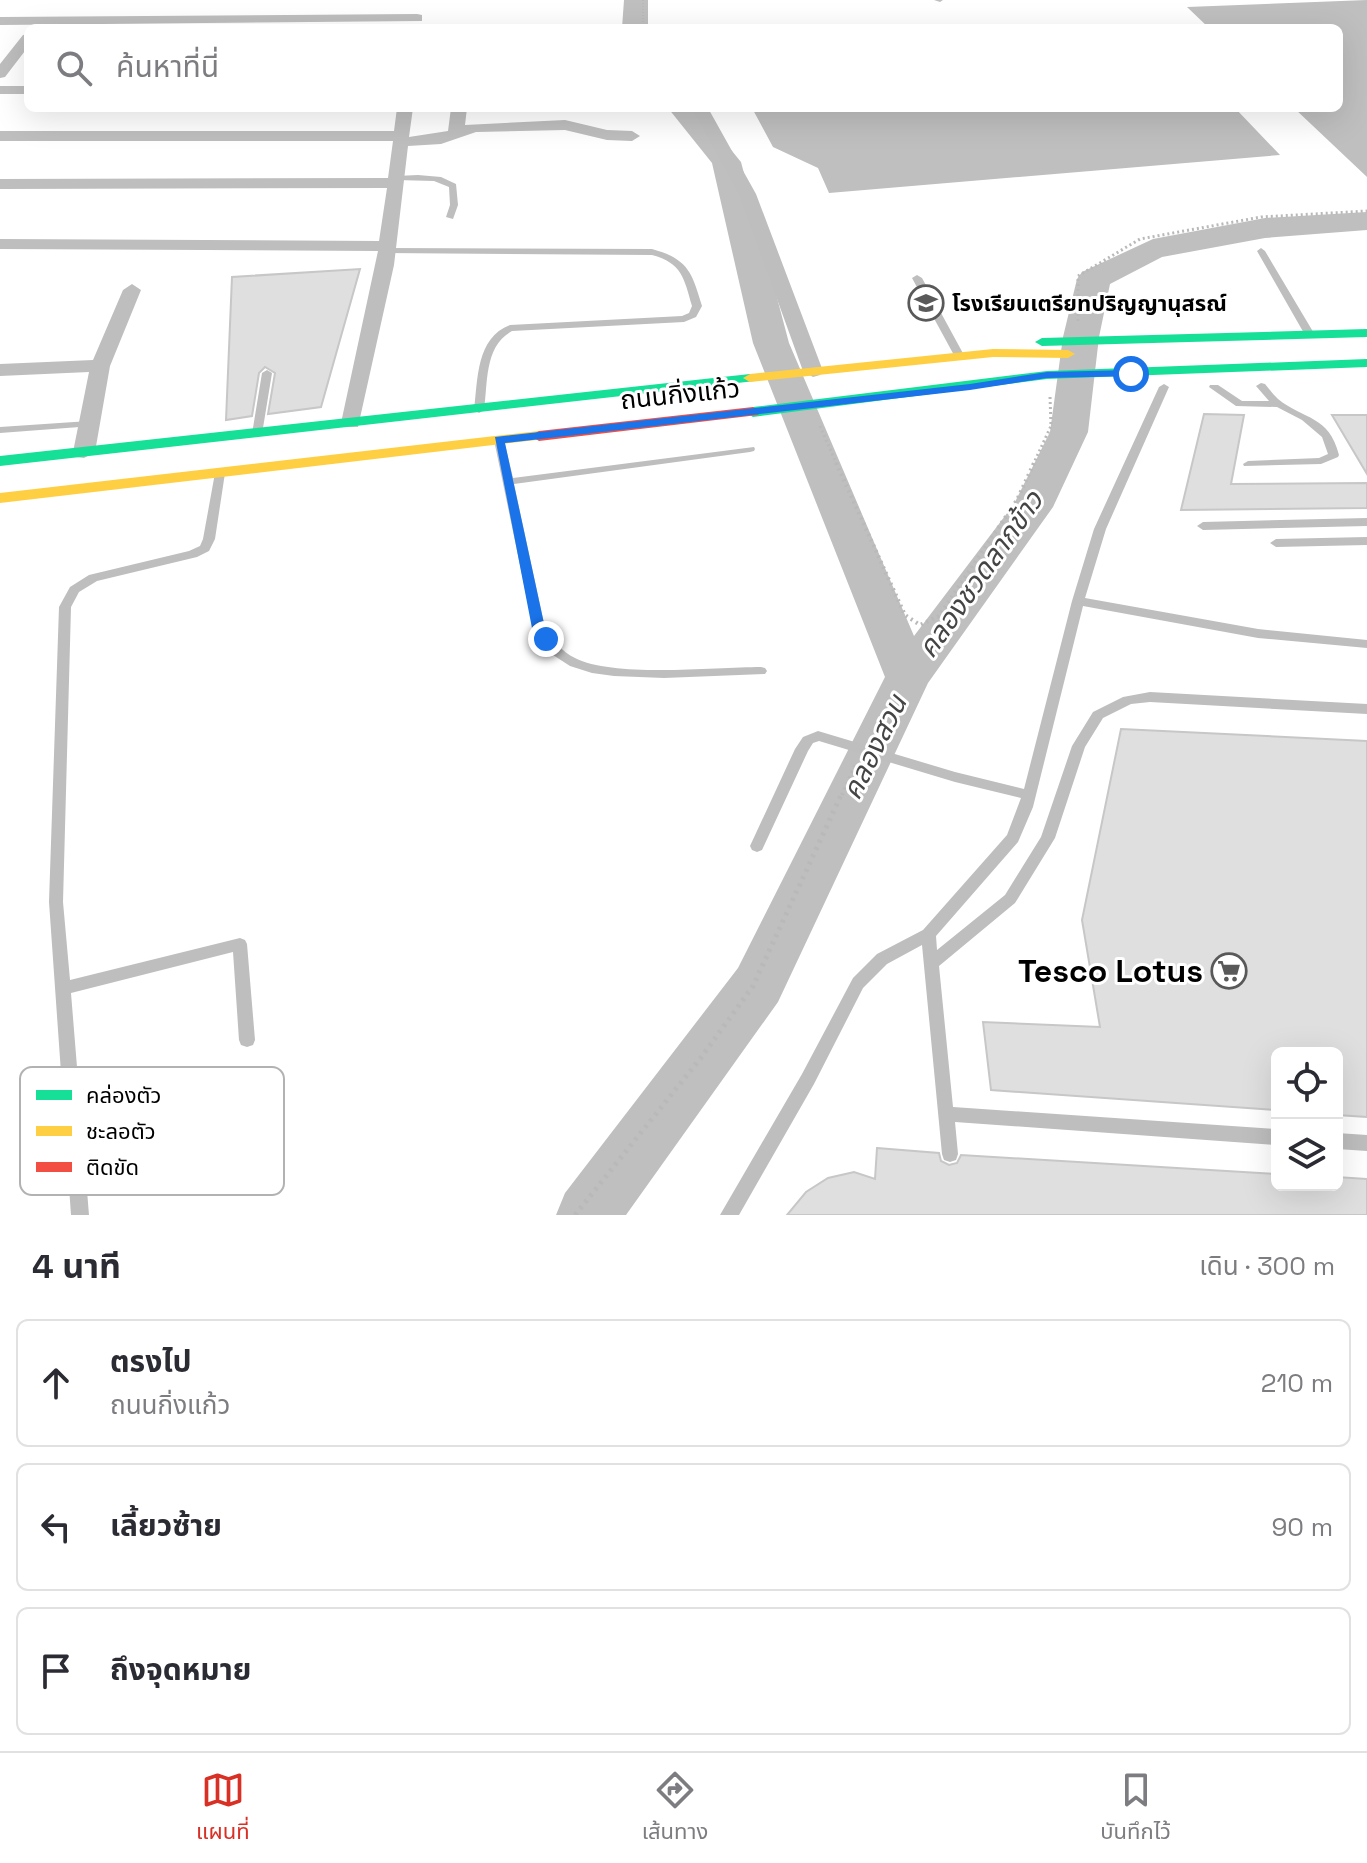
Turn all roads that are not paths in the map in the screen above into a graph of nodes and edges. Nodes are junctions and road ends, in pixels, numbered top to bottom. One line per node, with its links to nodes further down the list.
1 (418, 0): 4 (street)
2 (42, 20): 3 (street); 4 (street)
3 (0, 21)
4 (416, 23)
5 (24, 42): 6 (street)
6 (6, 59): 7 (street)
7 (0, 74)
8 (0, 90): 9 (street)
9 (24, 90)
10 (404, 112): 16 (street)
11 (457, 112): 14 (street)
12 (702, 112): 34 (street)
13 (0, 136): 16 (street)
14 (448, 136): 15 (street); 16 (street); 17 (street)
15 (632, 136)
16 (401, 139): 18 (street)
17 (440, 161)
18 (396, 180): 19 (street); 20 (lane); 22 (street)
19 (0, 184)
20 (450, 217)
21 (0, 244): 22 (street)
22 (387, 248): 42 (lane); 43 (street)
23 (1261, 251): 27 (lane)
24 (917, 278): 30 (lane)
25 (132, 290): 32 (street)
26 (1367, 333): 27 (main road)
27 (1310, 335): 28 (main road)
28 (1124, 346): 29 (main road, ถนนกิ่งแก้ว); 30 (main road, ถนนกิ่งแก้ว)
29 (1367, 346)
30 (960, 357): 34 (main road, ถนนกิ่งแก้ว)
31 (1360, 363): 36 (main road)
32 (100, 366): 33 (street); 44 (street)
33 (0, 370)
34 (811, 372): 42 (main road, ถนนกิ่งแก้ว)
35 (267, 373): 46 (lane)
36 (1131, 380): 39 (main road); 47 (main road, ถนนกิ่งแก้ว)
37 (1291, 385): 38 (main road)
38 (1261, 386): 40 (main road); 41 (lane)
39 (1164, 387): 40 (main road); 59 (lane)
40 (1214, 387): 41 (lane)
41 (1279, 404): 51 (lane)
42 (479, 410): 43 (main road, ถนนกิ่งแก้ว)
43 (351, 423): 46 (main road, ถนนกิ่งแก้ว)
44 (89, 424): 45 (lane); 49 (street)
45 (0, 430)
46 (257, 434): 49 (main road, ถนนกิ่งแก้ว)
47 (499, 440): 52 (main road, ถนนกิ่งแก้ว); 53 (lane)
48 (750, 449): 53 (lane)
49 (84, 452): 50 (main road, ถนนกิ่งแก้ว)
50 (0, 461)
51 (1248, 464)
52 (220, 473): 54 (main road, ถนนกิ่งแก้ว); 67 (lane)
53 (508, 482): 61 (lane)
54 (0, 498)
55 (1367, 522): 56 (lane)
56 (1203, 526)
57 (1367, 541): 58 (lane)
58 (1276, 543)
59 (1078, 601): 60 (lane); 63 (lane)
60 (1367, 644)
61 (761, 671)
62 (1367, 709): 66 (lane)
63 (1029, 795): 64 (lane); 65 (lane)
64 (757, 846)
65 (928, 934): 66 (lane); 77 (lane)
66 (932, 963): 70 (lane)
67 (63, 988): 68 (lane); 69 (lane)
68 (247, 1040)
69 (69, 1067)
70 (948, 1114): 71 (lane); 74 (lane)
71 (1271, 1137)
72 (1343, 1141): 73 (lane)
73 (1367, 1143)
74 (950, 1154)
75 (79, 1195): 76 (lane)
76 (80, 1215)
77 (729, 1215)

